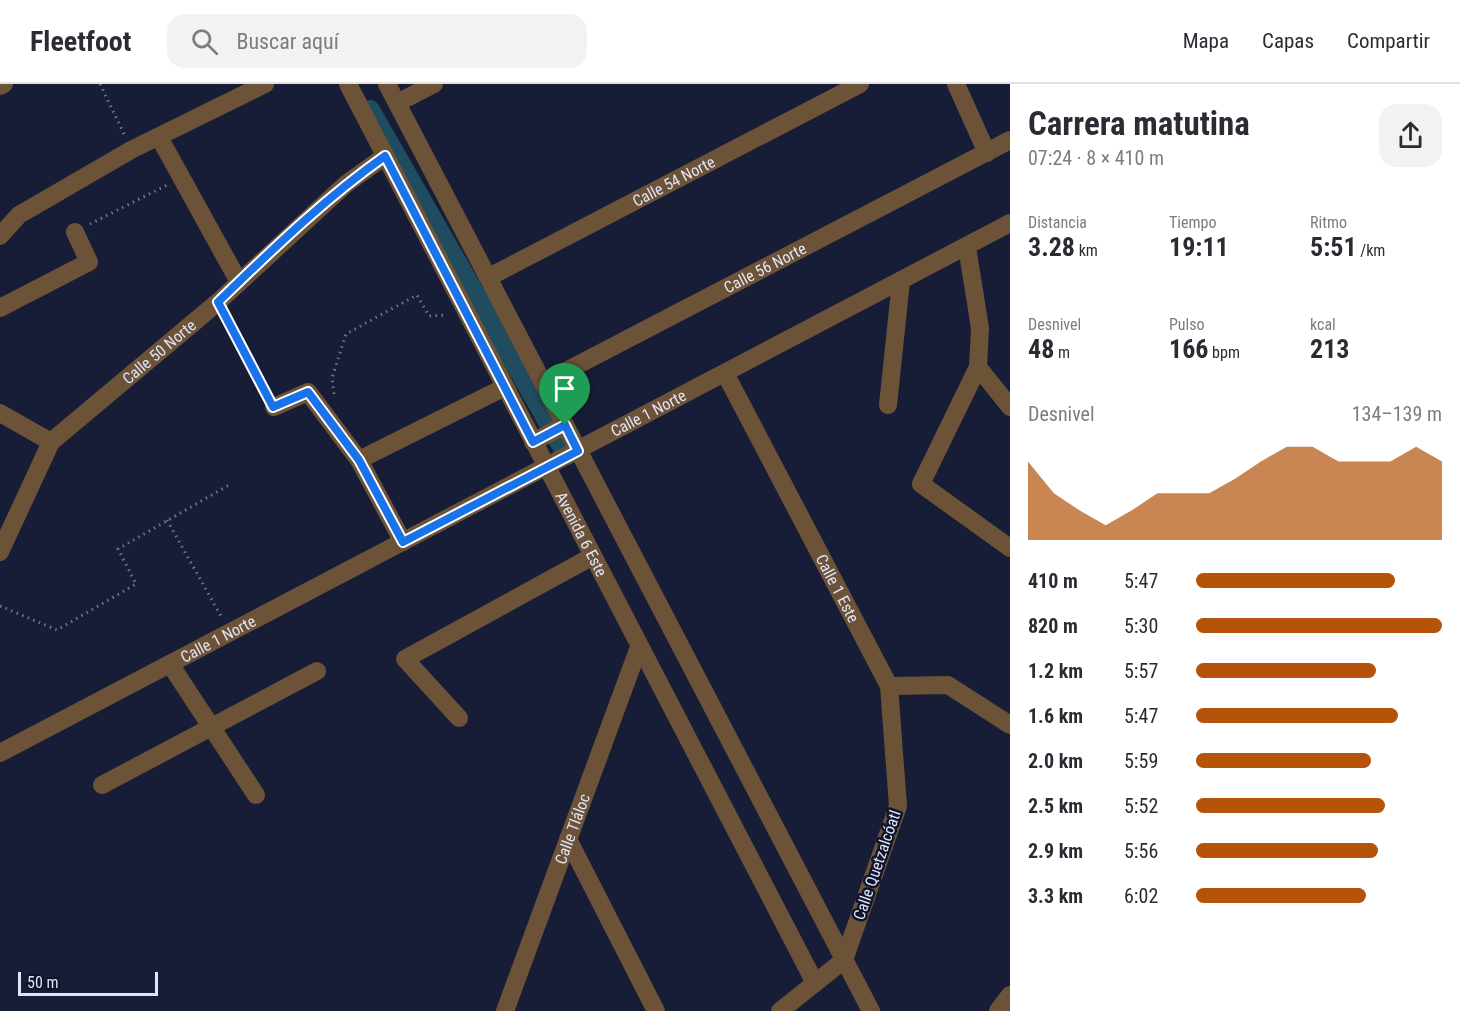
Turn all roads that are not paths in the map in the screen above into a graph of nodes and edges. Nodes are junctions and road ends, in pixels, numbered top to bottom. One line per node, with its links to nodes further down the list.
1 (4, 84): 8 (street)
2 (266, 84): 11 (street)
3 (348, 84): 14 (street, Avenida 6 Este)
4 (387, 84): 10 (street)
5 (434, 84): 10 (street)
6 (860, 84): 9 (street, Calle 54 Norte)
7 (956, 84): 13 (street)
8 (0, 86)
9 (835, 90): 19 (street, Calle 54 Norte)
10 (398, 103): 19 (street)
11 (159, 137): 17 (street); 21 (street)
12 (1010, 140): 13 (street, Calle 56 Norte)
13 (987, 153): 25 (street, Calle 56 Norte)
14 (385, 156): 21 (street, Calle 50 Norte); 26 (street, Avenida 6 Este)
15 (1010, 223): 18 (street, Calle 1 Norte)
16 (75, 232): 22 (street)
17 (0, 236)
18 (967, 247): 20 (street, Calle 1 Norte); 23 (street)
19 (489, 277): 25 (street)
20 (901, 281): 24 (street, Calle 1 Norte); 27 (street)
21 (239, 282): 32 (street, Calle 50 Norte)
22 (0, 308)
23 (978, 367): 29 (street); 38 (street)
24 (725, 373): 34 (street, Calle 1 Norte); 44 (street, Calle 1 Este)
25 (543, 383): 31 (street)
26 (505, 387): 33 (street, Avenida 6 Este); 35 (street)
27 (888, 405)
28 (273, 407): 35 (street)
29 (1010, 407)
30 (0, 413): 32 (street)
31 (565, 425): 33 (street); 34 (street)
32 (51, 442): 39 (street, Calle 50 Norte)
33 (533, 442): 36 (street, Avenida 6 Este)
34 (578, 451): 36 (street, Calle 1 Norte); 52 (street)
35 (359, 460): 37 (street)
36 (546, 467): 37 (street, Calle 1 Norte); 40 (street, Avenida 6 Este)
37 (403, 542): 42 (street, Calle 1 Norte)
38 (1010, 548)
39 (0, 552)
40 (593, 556): 41 (street, Avenida 6 Este); 45 (street)
41 (639, 647): 51 (street, Calle Tláloc); 53 (street, Avenida 6 Este)
42 (170, 664): 47 (street); 48 (street, Calle 1 Norte)
43 (317, 671): 47 (street)
44 (889, 686): 46 (street); 52 (street, Calle Quetzalcóatl)
45 (459, 718)
46 (1010, 725)
47 (212, 727): 49 (street); 50 (street)
48 (0, 753)
49 (102, 785)
50 (256, 795)
51 (568, 839): 55 (street, Calle Tláloc); 56 (street)
52 (844, 960): 53 (street); 58 (street)
53 (814, 983): 57 (street)
54 (1010, 995): 59 (street)
55 (505, 1011)
56 (656, 1011)
57 (780, 1011)
58 (871, 1011)
59 (999, 1011)

